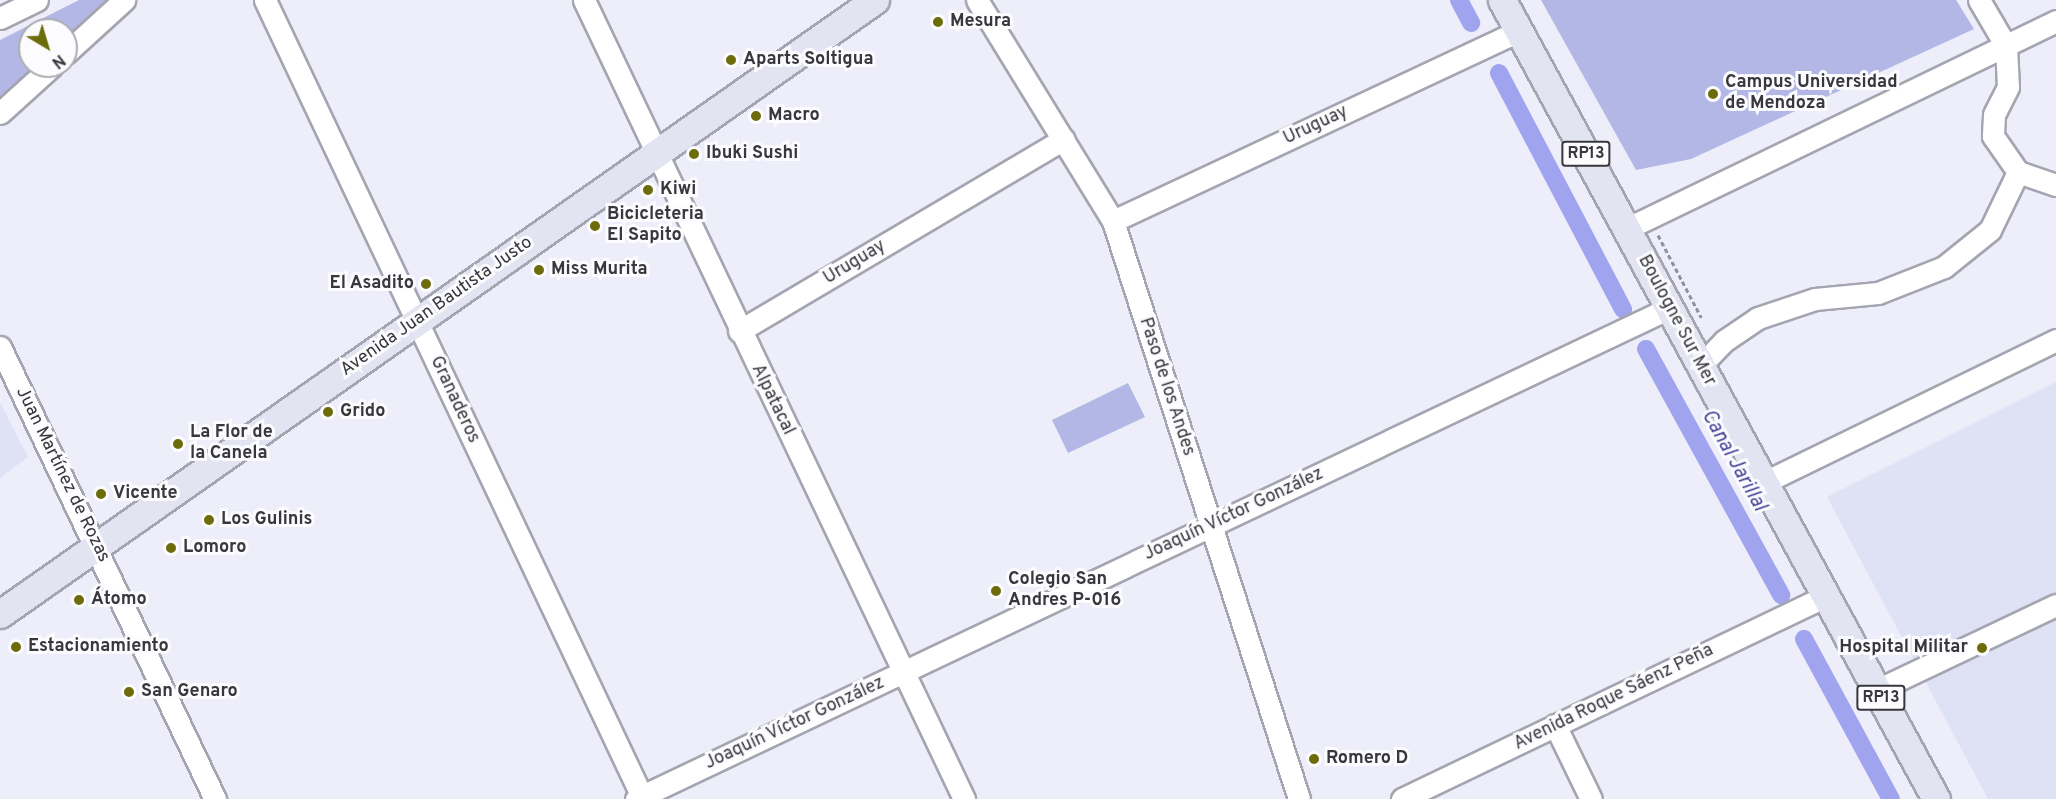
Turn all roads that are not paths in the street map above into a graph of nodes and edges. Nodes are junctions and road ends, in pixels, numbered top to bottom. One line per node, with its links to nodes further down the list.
1 (37, 0): 9 (street)
2 (124, 0): 12 (street)
3 (265, 0): 23 (street, Granaderos)
4 (584, 0): 17 (street, Alpatacal)
5 (875, 0): 17 (main road, Avenida Juan Bautista Justo)
6 (977, 0): 16 (street, Paso de los Andes)
7 (1502, 0): 11 (main road, Boulogne Sur Mer / RP13)
8 (1979, 0): 13 (street)
9 (0, 18)
10 (2056, 21): 13 (street)
11 (1519, 31): 20 (street, Uruguay); 21 (main road, Boulogne Sur Mer / RP13)
12 (78, 42)
13 (2006, 46): 18 (street); 21 (street)
14 (39, 78): 15 (street)
15 (0, 113)
16 (1064, 139): 20 (street, Paso de los Andes); 24 (street, Uruguay)
17 (657, 153): 23 (main road, Avenida Juan Bautista Justo); 24 (street, Alpatacal)
18 (2018, 172): 19 (street); 27 (street)
19 (2056, 185)
20 (1113, 221): 29 (street, Paso de los Andes)
21 (1626, 229): 22 (main road, Boulogne Sur Mer / RP13)
22 (1669, 308): 27 (main road, Boulogne Sur Mer / RP13); 29 (street, Joaquín Víctor González)
23 (417, 322): 30 (main road, Avenida Juan Bautista Justo); 37 (street, Granaderos)
24 (740, 331): 34 (street, Alpatacal)
25 (2056, 339): 28 (street)
26 (0, 347): 30 (street, Juan Martínez de Rozas)
27 (1700, 366): 28 (main road, Boulogne Sur Mer / RP13)
28 (1765, 482): 31 (main road, Boulogne Sur Mer / RP13)
29 (1212, 525): 34 (street, Joaquín Víctor González); 40 (street, Paso de los Andes)
30 (96, 547): 33 (main road, Avenida Juan Bautista Justo); 38 (street, Juan Martínez de Rozas)
31 (1826, 596): 35 (main road, Boulogne Sur Mer / RP13); 36 (street, Avenida Roque Sáenz Peña)
32 (2056, 605): 35 (street)
33 (0, 614)
34 (903, 672): 37 (street, Joaquín Víctor González); 39 (street, Alpatacal)
35 (1877, 690): 43 (main road, Boulogne Sur Mer / RP13)
36 (1555, 726): 41 (street, Avenida Roque Sáenz Peña); 42 (street)
37 (640, 798)
38 (215, 799)
39 (964, 799)
40 (1299, 799)
41 (1402, 799)
42 (1591, 799)
43 (1936, 799)

